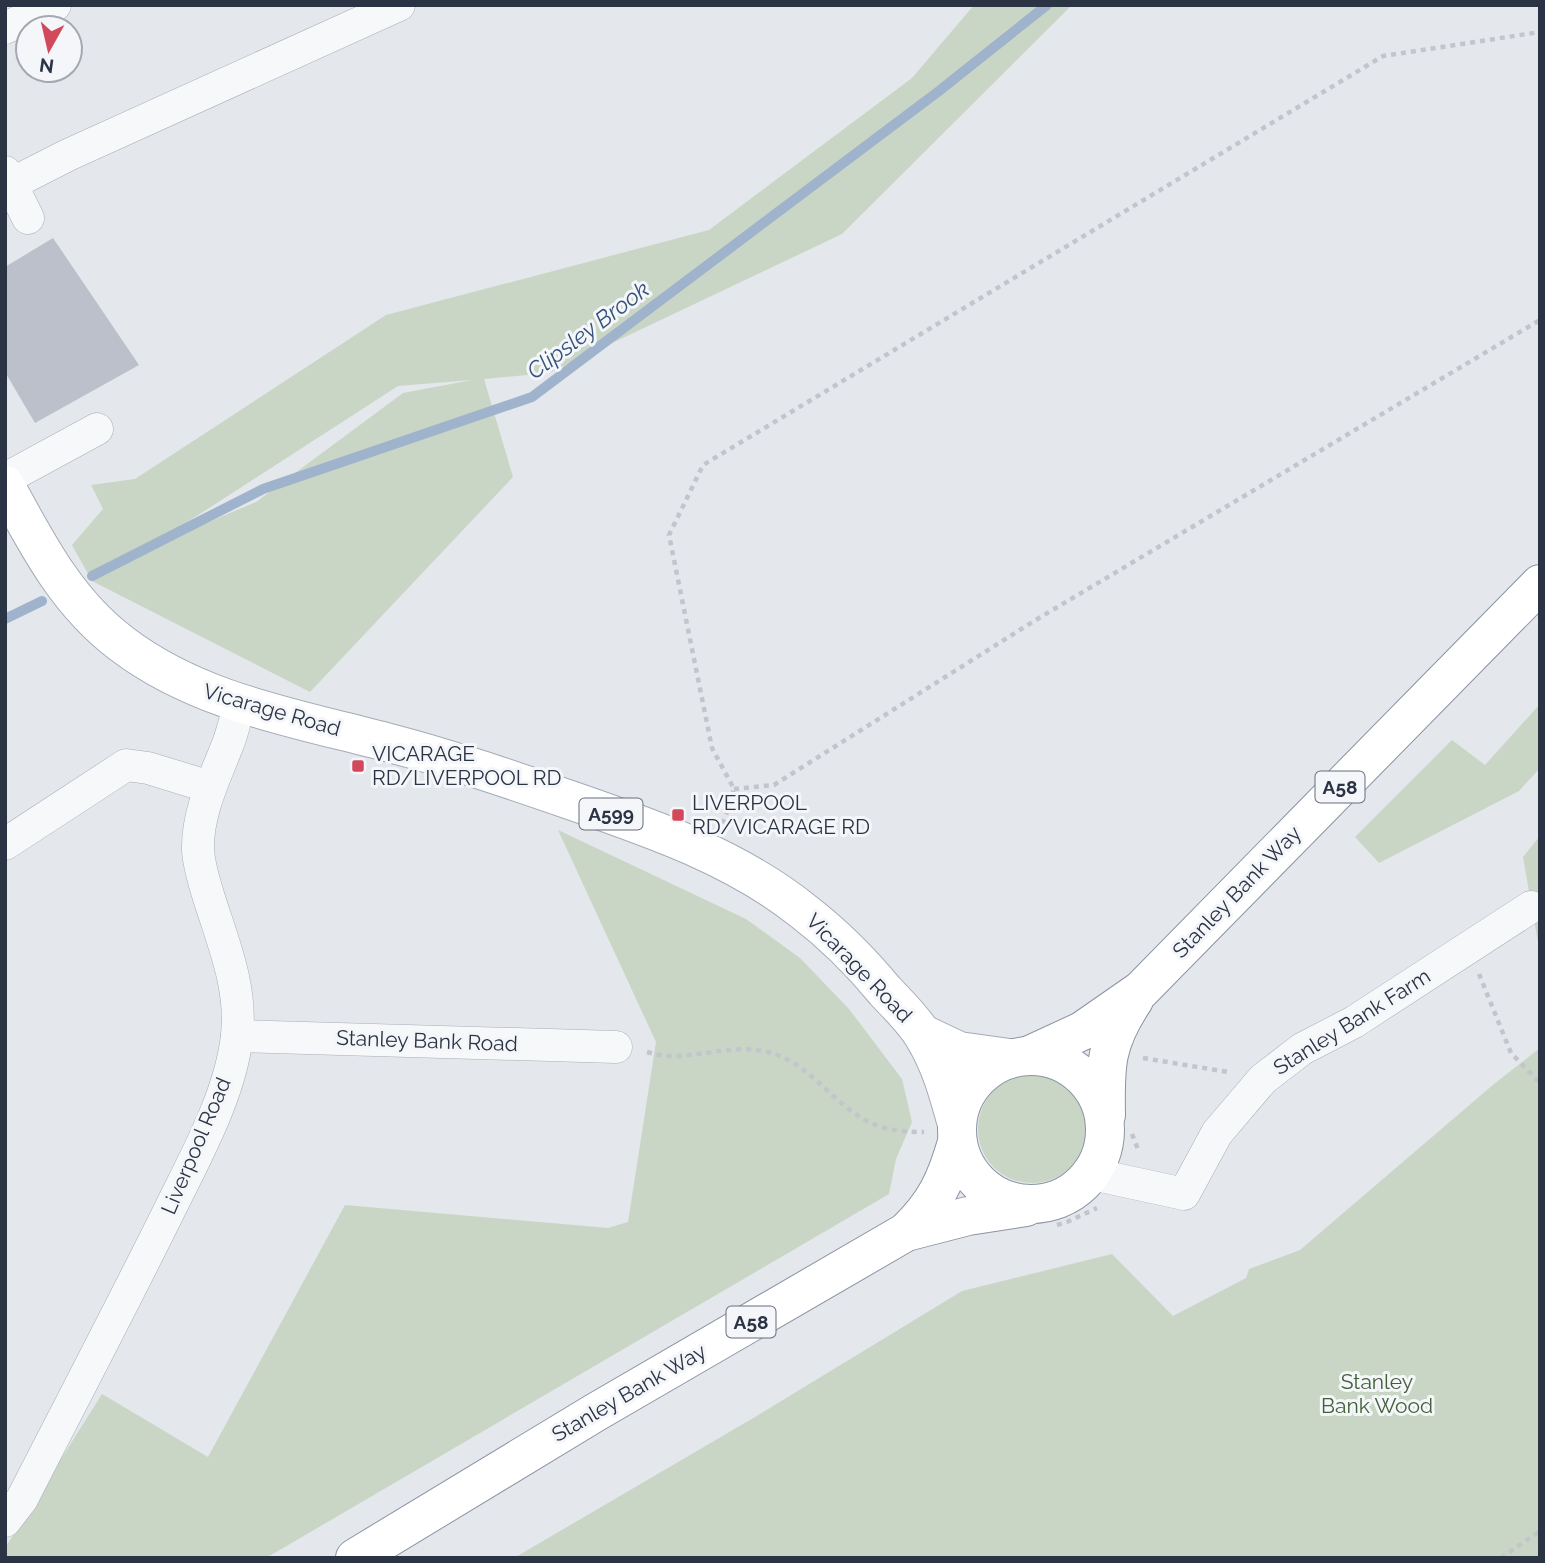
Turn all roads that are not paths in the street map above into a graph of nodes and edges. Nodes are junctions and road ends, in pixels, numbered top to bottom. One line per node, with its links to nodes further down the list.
1 (55, 5): 3 (street)
2 (399, 5): 4 (street)
3 (5, 28)
4 (8, 178): 5 (street)
5 (28, 218)
6 (97, 429): 7 (street)
7 (5, 479)
8 (5, 485): 10 (main road, Vicarage Road / A599)
9 (1540, 584): 14 (main road, Stanley Bank Way / A58)
10 (240, 703): 11 (street, Liverpool Road); 15 (main road, Vicarage Road / A599)
11 (210, 788): 12 (street); 16 (street, Liverpool Road)
12 (5, 844)
13 (1531, 907): 21 (street, Stanley Bank Farm)
14 (1141, 990): 18 (main road, Stanley Bank Way / A58); 19 (main road, Stanley Bank Way / A58)
15 (923, 1034): 18 (main road, Vicarage Road / A599); 20 (main road, Vicarage Road / A599)
16 (237, 1036): 17 (street, Stanley Bank Road); 24 (street, Liverpool Road)
17 (616, 1046)
18 (1019, 1057): 19 (main road); 20 (main road, A58)
19 (1119, 1130): 21 (main road, A58)
20 (948, 1132): 22 (main road); 23 (main road, Stanley Bank Way / A58)
21 (1092, 1174): 22 (main road, A58)
22 (1035, 1205): 23 (main road, Stanley Bank Way / A58)
23 (905, 1232): 25 (main road, Stanley Bank Way / A58)
24 (5, 1521)
25 (355, 1558)

